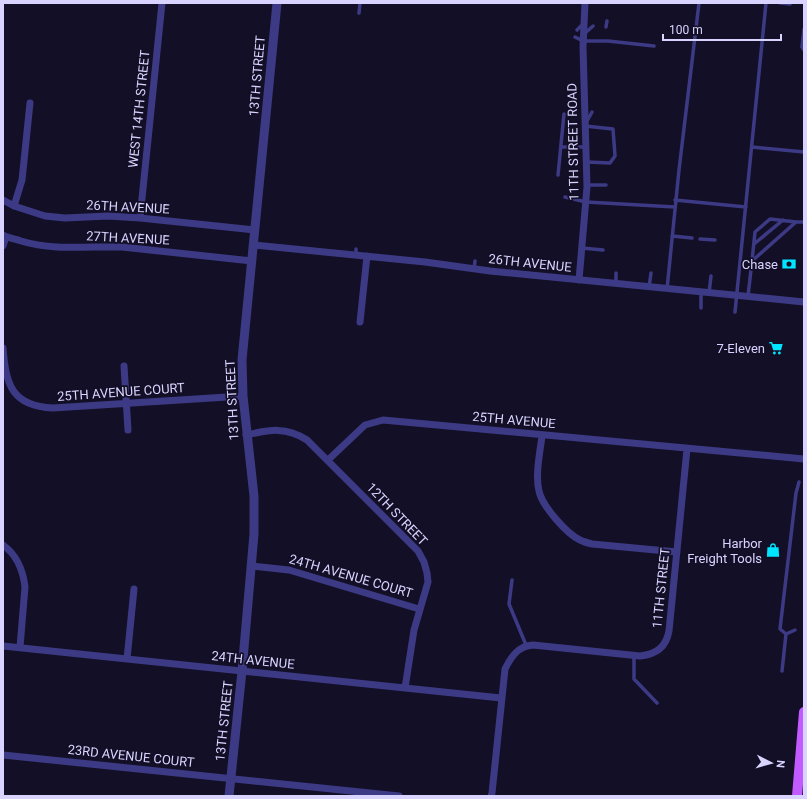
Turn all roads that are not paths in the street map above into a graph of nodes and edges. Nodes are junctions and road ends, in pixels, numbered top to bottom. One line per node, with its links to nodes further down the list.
1 (162, 3): 37 (street, WEST 14TH STREET)
2 (277, 3): 41 (street, 13TH STREET)
3 (360, 3): 9 (lane)
4 (585, 3): 14 (street, 11TH STREET ROAD)
5 (698, 3): 32 (lane)
6 (766, 3): 24 (lane)
7 (780, 3): 8 (lane)
8 (790, 4)
9 (359, 13)
10 (606, 21): 12 (lane)
11 (593, 26): 14 (lane)
12 (606, 27)
13 (804, 29): 17 (lane)
14 (581, 35): 15 (lane); 16 (lane); 21 (street, 11TH STREET ROAD)
15 (575, 37)
16 (654, 46)
17 (804, 50)
18 (30, 104): 34 (street)
19 (592, 112): 21 (lane)
20 (564, 114): 22 (lane)
21 (585, 125): 23 (street, 11TH STREET ROAD); 26 (lane)
22 (561, 147): 23 (lane); 27 (lane)
23 (586, 147): 26 (street, 11TH STREET ROAD)
24 (752, 147): 25 (lane); 36 (lane)
25 (804, 152)
26 (586, 162): 28 (street, 11TH STREET ROAD)
27 (558, 175)
28 (587, 185): 29 (lane); 33 (street, 11TH STREET ROAD)
29 (606, 185)
30 (565, 197): 33 (lane)
31 (3, 200): 34 (street, 26TH AVENUE)
32 (675, 200): 35 (lane); 36 (lane)
33 (586, 202): 35 (lane); 50 (street, 11TH STREET ROAD)
34 (14, 206): 37 (street, 26TH AVENUE)
35 (675, 207): 43 (lane)
36 (746, 207): 64 (lane)
37 (140, 218): 41 (street, 26TH AVENUE)
38 (783, 220): 39 (lane); 47 (lane); 47 (lane)
39 (796, 222): 40 (lane); 54 (lane)
40 (804, 222)
41 (255, 230): 48 (street, 13TH STREET)
42 (5, 236): 49 (street); 53 (street, 27TH AVENUE)
43 (672, 236): 44 (lane); 61 (lane)
44 (692, 238)
45 (700, 239): 46 (lane)
46 (715, 240)
47 (754, 244): 54 (lane)
48 (254, 245): 52 (street, 26TH AVENUE); 53 (street, 13TH STREET)
49 (3, 246)
50 (582, 248): 51 (lane); 58 (street, 11TH STREET ROAD)
51 (603, 250)
52 (367, 256): 58 (street, 26TH AVENUE); 69 (street)
53 (252, 261): 72 (street, 13TH STREET)
54 (752, 261): 65 (lane)
55 (651, 272): 60 (lane)
56 (616, 273): 59 (lane)
57 (711, 276): 63 (lane)
58 (579, 280): 59 (street, 26TH AVENUE)
59 (616, 284): 60 (street, 26TH AVENUE)
60 (649, 287): 61 (street, 26TH AVENUE)
61 (667, 289): 62 (street, 26TH AVENUE)
62 (701, 292): 63 (street, 26TH AVENUE); 67 (lane)
63 (709, 293): 64 (street, 26TH AVENUE)
64 (737, 296): 65 (street, 26TH AVENUE); 68 (lane)
65 (748, 297): 66 (street, 26TH AVENUE)
66 (804, 302)
67 (702, 308)
68 (735, 312)
69 (360, 322)
70 (3, 348): 73 (street, 25TH AVENUE COURT)
71 (124, 366): 73 (street)
72 (243, 396): 73 (street, 25TH AVENUE COURT); 75 (street, 13TH STREET)
73 (126, 404): 74 (street)
74 (128, 430)
75 (246, 434): 79 (street); 83 (street, 13TH STREET)
76 (542, 436): 77 (street, 25TH AVENUE); 79 (street, 25TH AVENUE); 82 (street)
77 (687, 449): 78 (street, 25TH AVENUE); 82 (street, 11TH STREET)
78 (804, 459)
79 (328, 460): 86 (street, 12TH STREET)
80 (799, 482): 88 (lane)
81 (3, 545): 91 (street)
82 (677, 552): 92 (street, 11TH STREET)
83 (252, 566): 86 (street, 24TH AVENUE COURT); 94 (street, 13TH STREET)
84 (512, 580): 89 (lane)
85 (134, 589): 93 (street)
86 (419, 609): 96 (street, 12TH STREET)
87 (795, 630): 88 (lane)
88 (786, 634): 95 (lane)
89 (526, 645): 92 (street, 11TH STREET); 97 (street)
90 (3, 646): 91 (street, 24TH AVENUE)
91 (20, 648): 93 (street, 24TH AVENUE)
92 (634, 655): 98 (lane)
93 (127, 659): 94 (street, 24TH AVENUE)
94 (242, 671): 96 (street, 24TH AVENUE); 101 (street, 13TH STREET)
95 (782, 671)
96 (405, 688): 97 (street, 24TH AVENUE)
97 (501, 698): 104 (street)
98 (657, 703)
99 (804, 712): 105 (main road)
100 (3, 754): 101 (street, 23RD AVENUE COURT)
101 (230, 779): 102 (street, 13TH STREET); 103 (street, 23RD AVENUE COURT)
102 (229, 796)
103 (399, 796)
104 (490, 796)
105 (797, 796)

